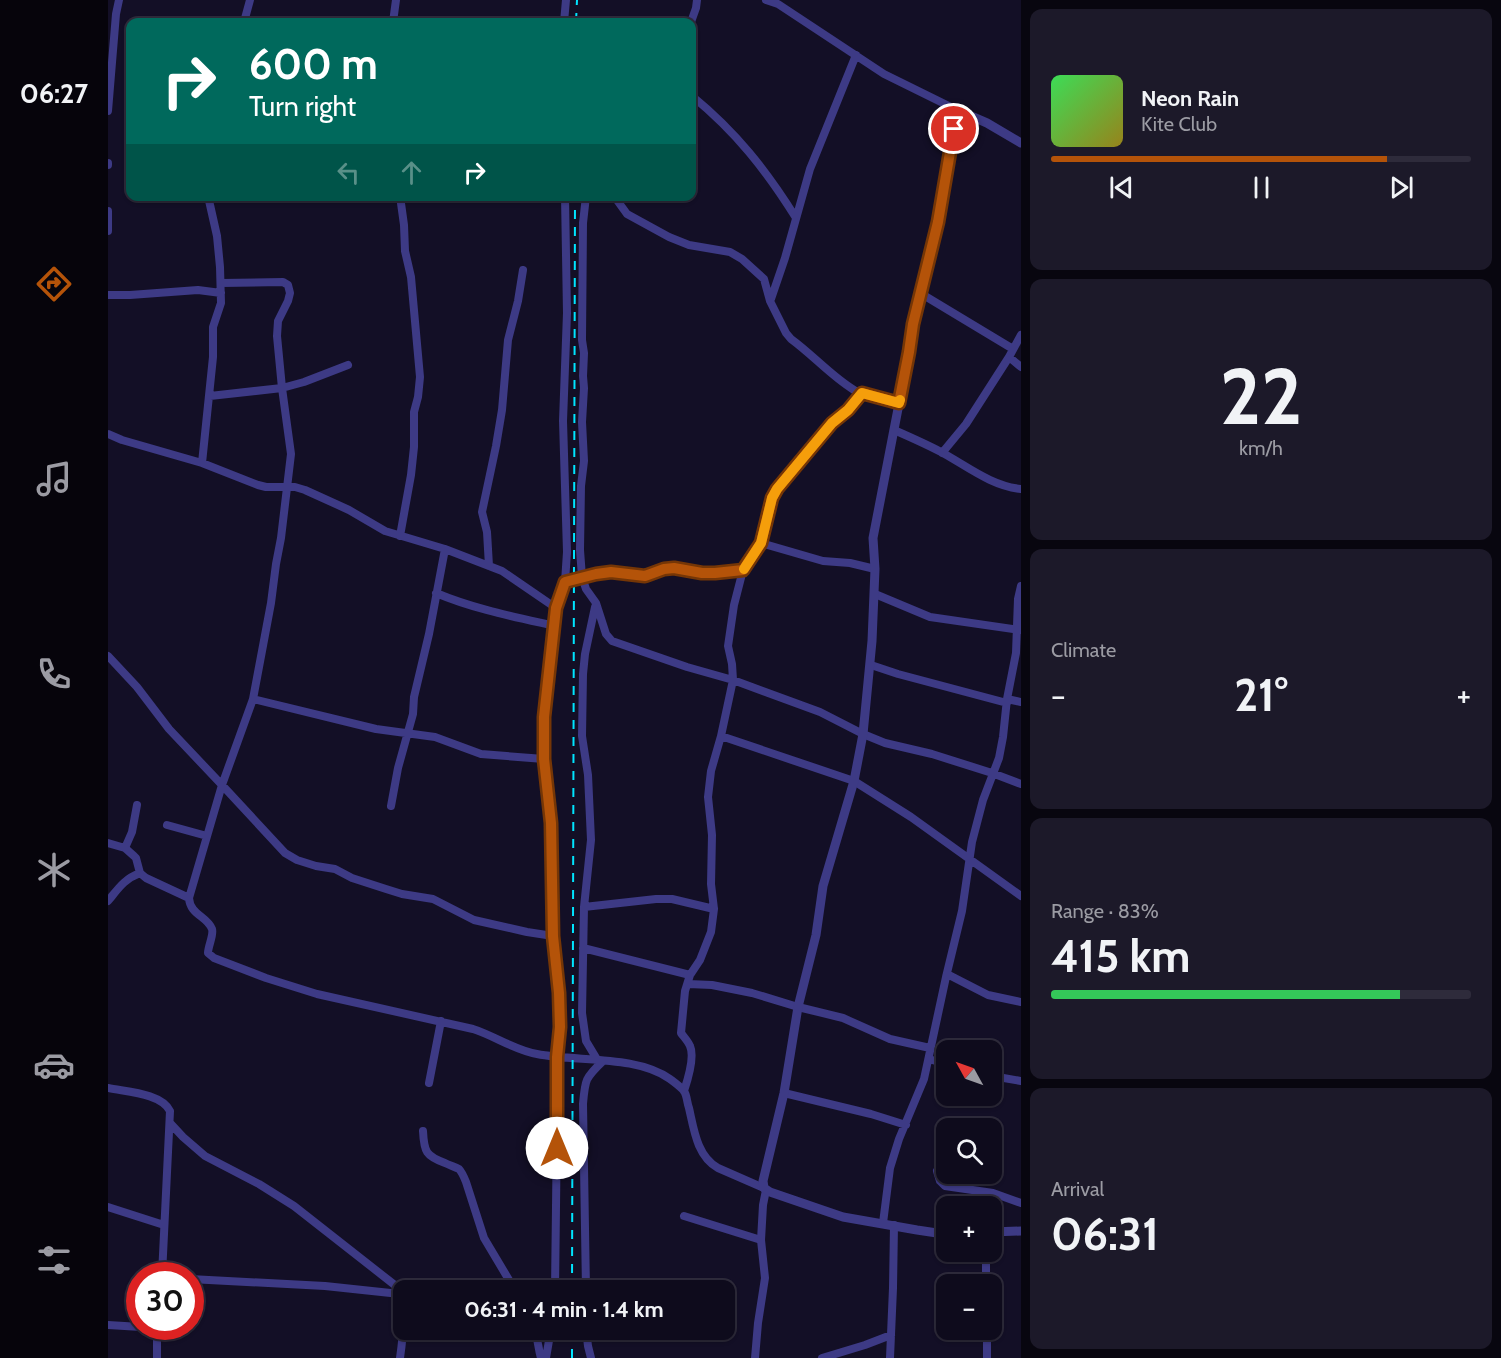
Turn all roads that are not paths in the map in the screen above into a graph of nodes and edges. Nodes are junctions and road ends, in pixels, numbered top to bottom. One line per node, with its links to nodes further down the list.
1 (119, 0): 14 (street)
2 (250, 0): 7 (street)
3 (396, 0): 8 (street)
4 (566, 0): 9 (street)
5 (698, 0): 10 (street)
6 (766, 0): 11 (street)
7 (245, 18)
8 (394, 18)
9 (564, 18)
10 (692, 18)
11 (856, 55): 13 (street); 22 (street)
12 (696, 100): 22 (street)
13 (957, 110): 15 (street); 27 (street)
14 (108, 111)
15 (1021, 143)
16 (209, 201): 25 (street)
17 (401, 201): 44 (street)
18 (565, 201): 51 (street)
19 (585, 201): 50 (street)
20 (618, 201): 29 (street)
21 (108, 211): 23 (street)
22 (796, 218): 29 (street)
23 (108, 231)
24 (523, 270): 47 (street)
25 (220, 283): 26 (street); 34 (street)
26 (221, 293): 28 (street); 36 (street)
27 (920, 293): 31 (street); 37 (street)
28 (108, 295)
29 (770, 301): 35 (street)
30 (1021, 335): 31 (street)
31 (1011, 353): 33 (street); 40 (street)
32 (348, 365): 34 (street)
33 (1021, 367)
34 (282, 388): 36 (street); 42 (street)
35 (862, 393): 37 (street); 45 (street)
36 (210, 396): 41 (street)
37 (899, 403): 38 (street)
38 (894, 430): 40 (street); 48 (street)
39 (108, 434): 41 (street)
40 (942, 453): 43 (street)
41 (202, 463): 42 (street)
42 (287, 486): 44 (street); 62 (street)
43 (1021, 489)
44 (400, 536): 46 (street)
45 (761, 543): 48 (street); 49 (street)
46 (445, 549): 47 (street); 53 (street)
47 (489, 566): 56 (street)
48 (875, 569): 54 (street)
49 (743, 570): 50 (street); 61 (street)
50 (582, 577): 51 (street); 55 (street)
51 (565, 582): 56 (street)
52 (1021, 586): 58 (street)
53 (436, 593): 57 (street); 65 (street)
54 (874, 594): 58 (street); 60 (street)
55 (596, 603): 61 (street); 84 (street)
56 (556, 608): 57 (street)
57 (555, 626): 68 (street)
58 (1019, 630): 63 (street)
59 (108, 656): 72 (street)
60 (871, 665): 63 (street); 66 (street)
61 (733, 680): 66 (street); 67 (street)
62 (253, 699): 65 (street); 72 (street)
63 (1007, 701): 64 (street); 69 (street)
64 (1021, 702)
65 (408, 733): 68 (street); 74 (street)
66 (863, 734): 69 (street); 70 (street)
67 (721, 736): 70 (street); 85 (street)
68 (544, 759): 86 (street)
69 (992, 773): 71 (street); 79 (street)
70 (854, 781): 79 (street); 92 (street)
71 (1021, 784)
72 (222, 785): 76 (street); 86 (street)
73 (137, 804): 78 (street)
74 (391, 806)
75 (167, 825): 76 (street)
76 (207, 836): 82 (street)
77 (108, 843): 78 (street)
78 (125, 848): 80 (street)
79 (970, 860): 81 (street); 88 (street)
80 (140, 873): 82 (street); 83 (street)
81 (1021, 896)
82 (189, 898): 93 (street)
83 (108, 901)
84 (584, 907): 85 (street); 87 (street)
85 (714, 909): 89 (street)
86 (553, 936): 95 (street)
87 (583, 948): 89 (street); 97 (street)
88 (947, 974): 91 (street); 94 (street)
89 (690, 975): 90 (street)
90 (688, 984): 92 (street); 103 (street)
91 (1021, 1002)
92 (798, 1007): 94 (street); 104 (street)
93 (441, 1022): 95 (street); 101 (street)
94 (930, 1048): 96 (street)
95 (557, 1057): 97 (street); 123 (street)
96 (929, 1059): 98 (street); 106 (street)
97 (601, 1061): 103 (street); 124 (street)
98 (936, 1061)
99 (1002, 1078): 100 (street)
100 (1021, 1081)
101 (429, 1083)
102 (108, 1088): 105 (street)
103 (684, 1091): 109 (street)
104 (784, 1093): 106 (street); 109 (street)
105 (170, 1123): 114 (street); 125 (street)
106 (906, 1125): 113 (street)
107 (423, 1131): 122 (street)
108 (943, 1184): 110 (street)
109 (765, 1189): 113 (street); 119 (street)
110 (1021, 1203)
111 (108, 1207): 114 (street)
112 (684, 1216): 119 (street)
113 (883, 1223): 115 (street)
114 (164, 1225): 120 (street)
115 (894, 1225): 117 (street); 129 (street)
116 (1020, 1228): 118 (street)
117 (936, 1231)
118 (1002, 1231)
119 (761, 1239): 141 (street)
120 (163, 1262)
121 (204, 1280): 126 (street)
122 (509, 1280)
123 (555, 1280)
124 (586, 1280)
125 (393, 1283)
126 (393, 1293)
127 (108, 1325): 128 (street)
128 (126, 1326)
129 (891, 1335): 142 (street); 143 (street)
130 (157, 1340): 136 (street)
131 (402, 1340): 137 (street)
132 (537, 1340): 138 (street)
133 (549, 1340): 139 (street)
134 (587, 1340): 140 (street)
135 (987, 1340): 144 (street)
136 (157, 1358)
137 (399, 1358)
138 (541, 1358)
139 (546, 1358)
140 (591, 1358)
141 (755, 1358)
142 (822, 1358)
143 (890, 1358)
144 (987, 1358)

